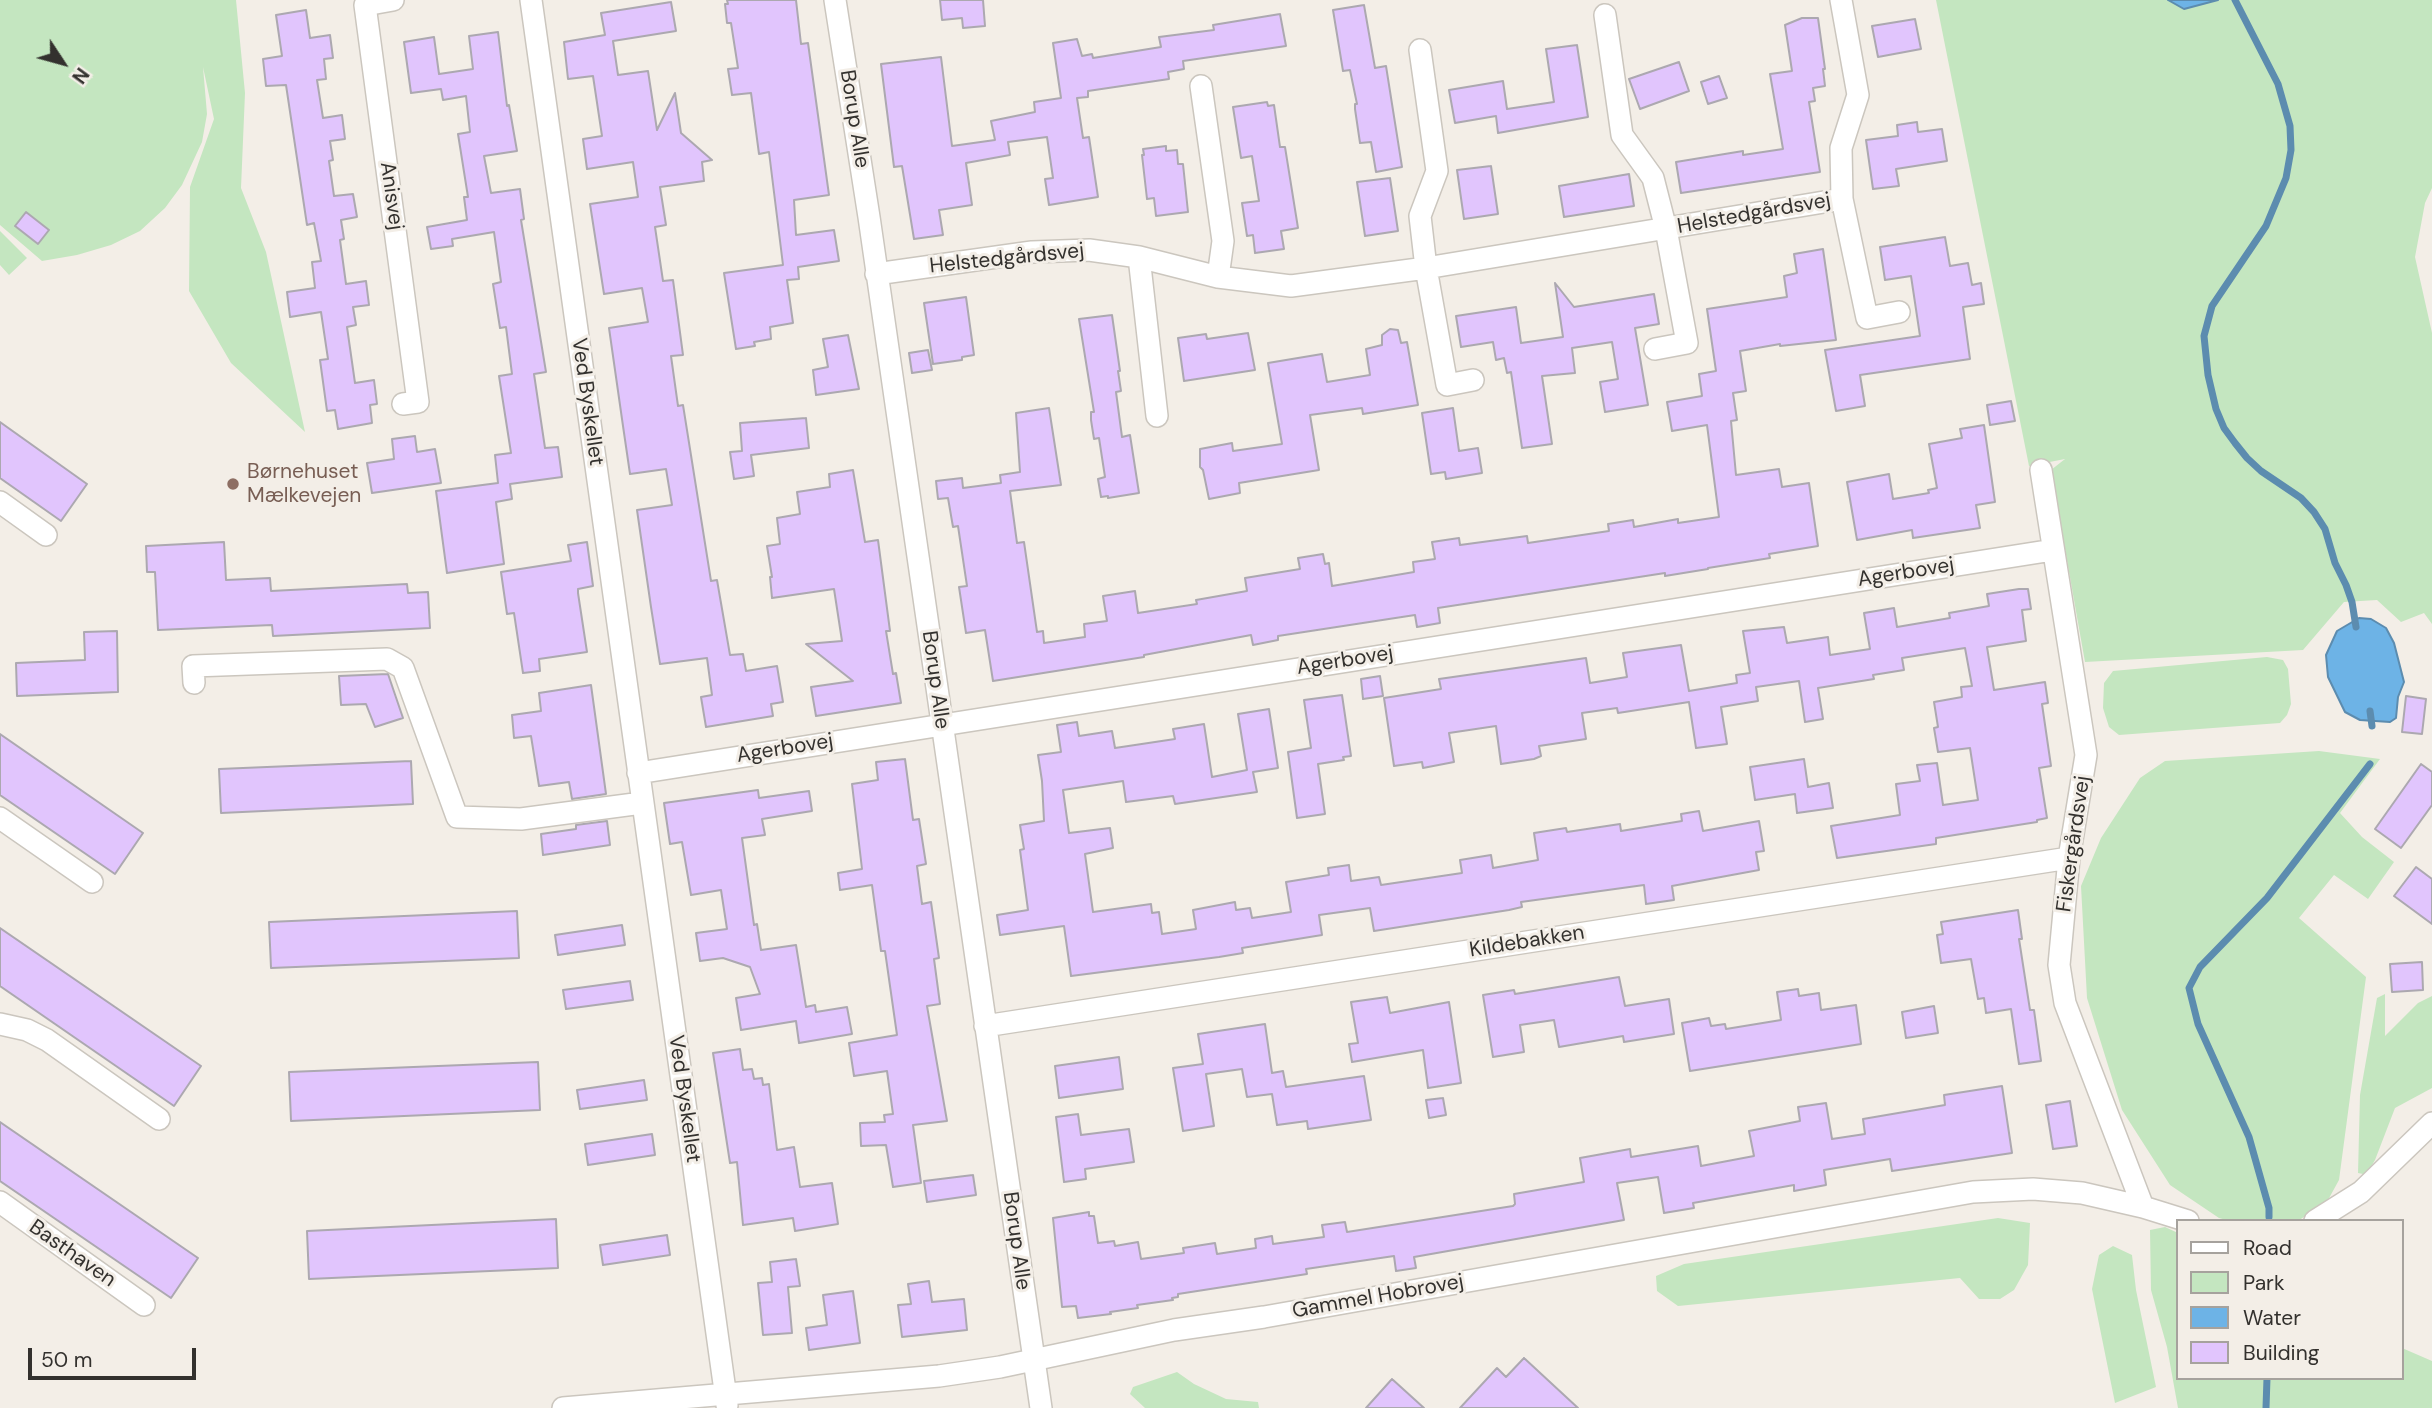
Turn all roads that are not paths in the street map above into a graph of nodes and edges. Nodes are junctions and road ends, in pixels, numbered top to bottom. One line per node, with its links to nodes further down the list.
1 (393, 0): 17 (street, Anisvej)
2 (531, 0): 25 (street, Ved Byskellet)
3 (835, 0): 12 (street, Borup Alle)
4 (1841, 0): 8 (street, Helstedgårdsvej)
5 (1605, 15): 9 (street, Helstedgårdsvej)
6 (1420, 50): 11 (street)
7 (1201, 86): 13 (street)
8 (1842, 199): 9 (street, Helstedgårdsvej); 14 (street, Helstedgårdsvej)
9 (1665, 229): 11 (street, Helstedgårdsvej); 15 (street, Helstedgårdsvej)
10 (1139, 257): 12 (street, Helstedgårdsvej); 13 (street, Helstedgårdsvej); 18 (street)
11 (1426, 268): 13 (street, Helstedgårdsvej); 16 (street)
12 (876, 274): 24 (street, Borup Alle)
13 (1218, 277)
14 (1899, 312)
15 (1655, 349)
16 (1473, 380)
17 (403, 404)
18 (1157, 416)
19 (2041, 470): 22 (street, Fiskergårdsvej)
20 (0, 502): 21 (street)
21 (46, 535)
22 (2053, 550): 24 (street, Agerbovej); 28 (street, Fiskergårdsvej)
23 (194, 682): 26 (street)
24 (942, 724): 25 (street, Agerbovej); 31 (street, Borup Alle)
25 (638, 773): 26 (street, Ved Byskellet)
26 (642, 803): 40 (street, Ved Byskellet)
27 (0, 818): 29 (street)
28 (2069, 858): 31 (street, Kildebakken); 35 (street, Fiskergårdsvej)
29 (92, 882)
30 (0, 1024): 32 (street)
31 (985, 1026): 39 (street, Borup Alle)
32 (159, 1119)
33 (2432, 1123): 37 (street)
34 (0, 1202): 38 (street, Basthaven)
35 (2143, 1207): 36 (street, Gammel Hobrovej); 39 (street, Gammel Hobrovej)
36 (2182, 1219)
37 (2318, 1219)
38 (144, 1305)
39 (1033, 1360): 40 (street, Gammel Hobrovej); 42 (street, Borup Alle)
40 (726, 1401): 41 (street, Gammel Hobrovej)
41 (563, 1408)
42 (1041, 1408)

